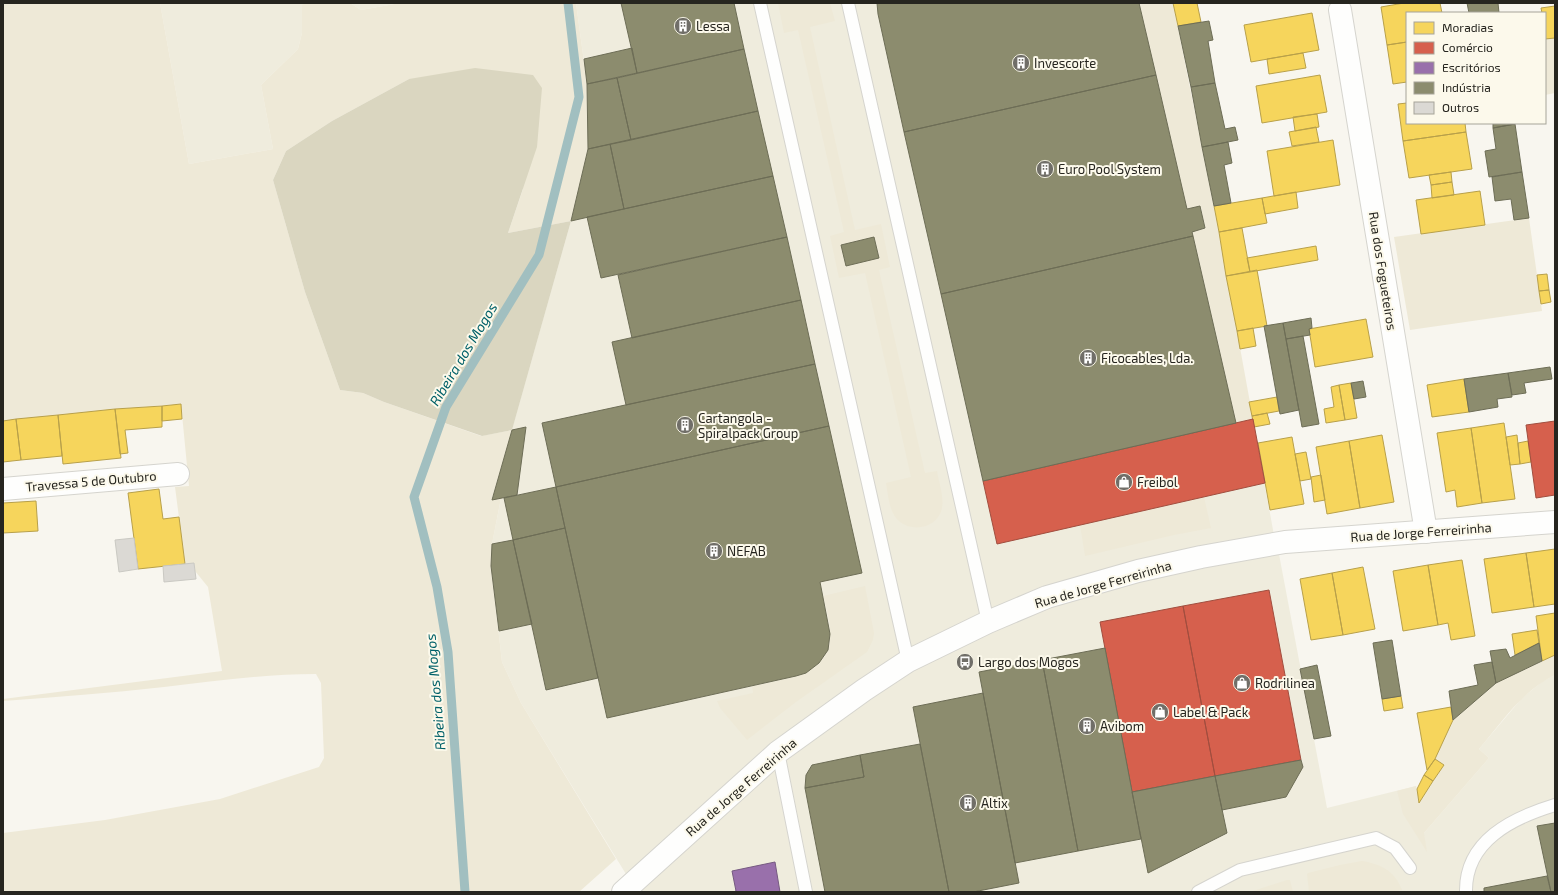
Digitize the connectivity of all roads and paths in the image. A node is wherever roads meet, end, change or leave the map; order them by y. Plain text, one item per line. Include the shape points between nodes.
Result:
1 (760, 3) edge
2 (848, 3) edge
3 (1340, 10) dead end
4 (178, 474) dead end
5 (3, 489) edge
6 (1555, 522) edge
7 (1426, 532) junction
8 (988, 622) junction
9 (908, 661) junction
10 (778, 752) junction
11 (1555, 805) edge
12 (1410, 868) dead end
13 (623, 892) edge
14 (806, 892) edge
15 (1198, 892) edge
16 (1466, 892) edge

1 - 9 lane
2 - 8 lane
3 - 7 street, Rua dos Fogueteiros
4 - 5 street, Travessa 5 de Outubro
6 - 7 street, Rua de Jorge Ferreirinha
7 - 8 street, Rua de Jorge Ferreirinha via 1285,542 1201,557 1138,571 1047,597
8 - 9 street, Rua de Jorge Ferreirinha
9 - 10 street, Rua de Jorge Ferreirinha
10 - 13 street, Rua de Jorge Ferreirinha
10 - 14 lane
11 - 16 lane via 1513,821 1488,838 1475,855 1467,872
12 - 15 lane via 1395,848 1376,838 1240,870

